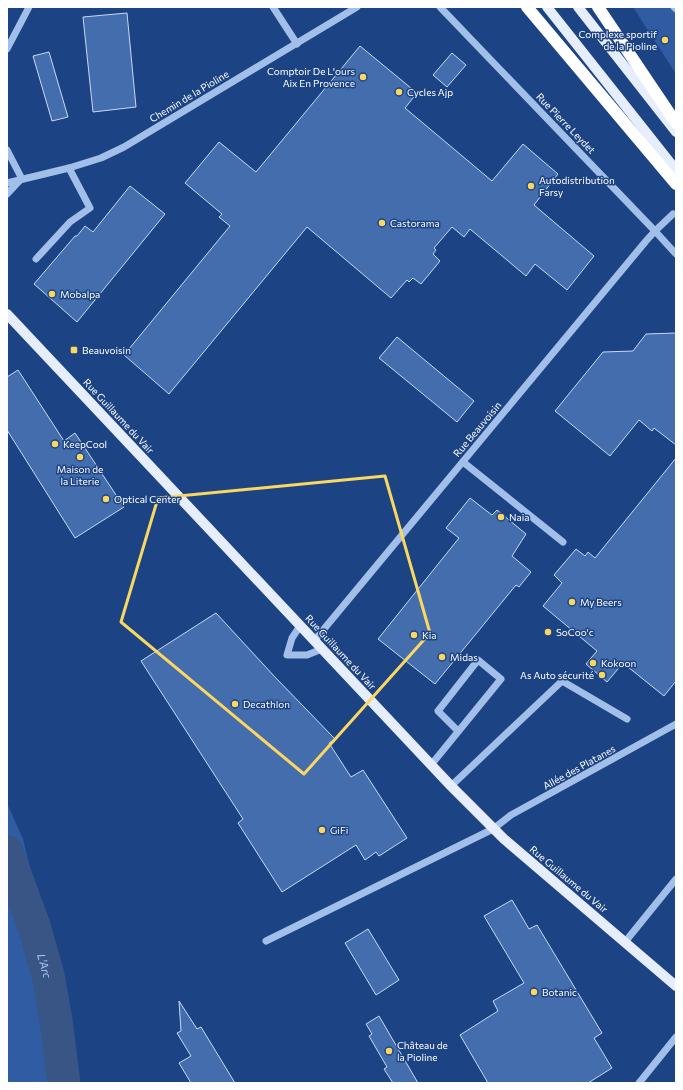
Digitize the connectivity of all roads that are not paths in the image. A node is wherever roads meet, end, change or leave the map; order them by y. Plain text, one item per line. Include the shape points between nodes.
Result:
1 (29, 7) edge
2 (273, 7) edge
3 (357, 7) edge
4 (440, 7) edge
5 (527, 7) edge
6 (547, 7) edge
7 (578, 7) edge
8 (598, 7) edge
9 (297, 44) junction
10 (7, 49) edge
11 (676, 123) edge
12 (676, 132) edge
13 (7, 150) edge
14 (69, 168) junction
15 (676, 170) edge
16 (22, 179) junction
17 (7, 183) edge
18 (676, 184) edge
19 (7, 194) edge
20 (674, 214) dead end
21 (655, 231) junction
22 (676, 254) edge
23 (36, 259) dead end
24 (7, 314) edge
25 (463, 462) junction
26 (563, 542) dead end
27 (300, 626) junction
28 (318, 645) junction
29 (626, 719) dead end
30 (676, 724) edge
31 (458, 731) junction
32 (431, 765) junction
33 (451, 786) junction
34 (493, 829) junction
35 (676, 879) edge
36 (266, 941) dead end
37 (625, 942) junction
38 (676, 986) edge
39 (676, 1037) edge
40 (640, 1083) edge

1 - 10 street
2 - 9 street
3 - 9 street, Chemin de la Pioline
4 - 21 street, Rue Pierre Leydet
5 - 18 highway
6 - 15 main road
7 - 12 main road
8 - 11 highway
9 - 14 street, Chemin de la Pioline via 124,147
13 - 16 street
14 - 16 street, Chemin de la Pioline
14 - 23 street via 90,208 70,222
16 - 17 street, Chemin de la Pioline
16 - 19 street
20 - 21 street, Rue Beauvoisin
21 - 22 street, Rue Pierre Leydet
21 - 25 street, Rue Beauvoisin
24 - 27 main road, Rue Guillaume du Vair
25 - 26 street
25 - 28 street, Rue Beauvoisin
27 - 28 main road, Rue Guillaume du Vair
27 - 28 street via 292,638 287,655 308,655
28 - 32 main road, Rue Guillaume du Vair
29 - 33 street via 562,681
30 - 34 street, Allée des Platanes via 512,815
31 - 31 street via 501,679 478,660 438,711
31 - 32 street
32 - 33 main road, Rue Guillaume du Vair
33 - 34 main road, Rue Guillaume du Vair
34 - 36 street, Allée des Platanes
34 - 37 main road, Rue Guillaume du Vair
35 - 37 street
37 - 38 main road, Rue Guillaume du Vair
39 - 40 street

